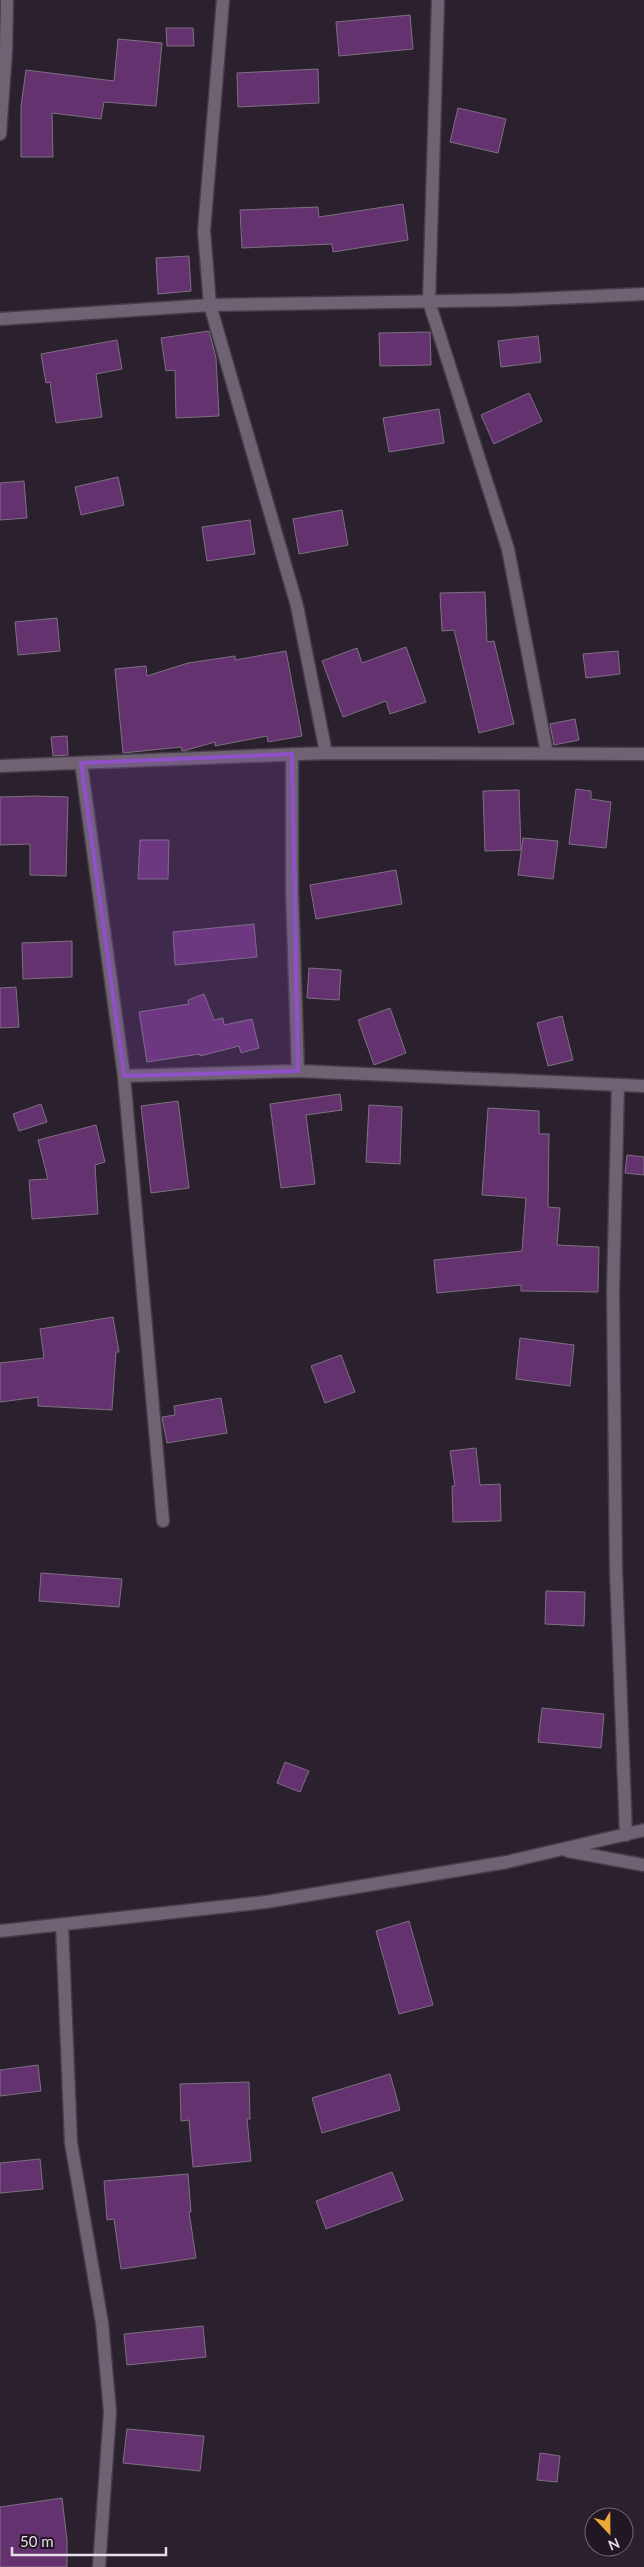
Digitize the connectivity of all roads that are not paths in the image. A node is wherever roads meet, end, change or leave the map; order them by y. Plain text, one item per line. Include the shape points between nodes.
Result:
1 (7, 0) edge
2 (223, 0) edge
3 (438, 0) edge
4 (0, 134) edge
5 (644, 294) edge
6 (429, 302) junction
7 (210, 305) junction
8 (0, 319) edge
9 (326, 753) junction
10 (547, 753) junction
11 (292, 754) junction
12 (644, 754) edge
13 (82, 763) junction
14 (0, 766) edge
15 (298, 1071) junction
16 (124, 1076) junction
17 (618, 1086) junction
18 (644, 1086) edge
19 (164, 1521) dead end
20 (644, 1830) edge
21 (626, 1834) junction
22 (560, 1850) junction
23 (644, 1864) edge
24 (62, 1924) junction
25 (0, 1930) edge
26 (99, 2567) edge

1 - 4 street
2 - 7 street via 204,231
3 - 6 street
5 - 6 street
6 - 7 street
6 - 10 street via 508,550
7 - 8 street
7 - 9 street via 297,606
9 - 10 street
9 - 11 street
10 - 12 street
11 - 13 street
11 - 15 street via 292,890
13 - 14 street
13 - 16 street
15 - 16 street
15 - 17 street
16 - 19 street
17 - 18 street
17 - 21 street via 613,1311 616,1570
20 - 21 street
21 - 22 street
22 - 23 street
22 - 24 street via 507,1862 266,1902
24 - 25 street
24 - 26 street via 71,2143 102,2322 110,2412

